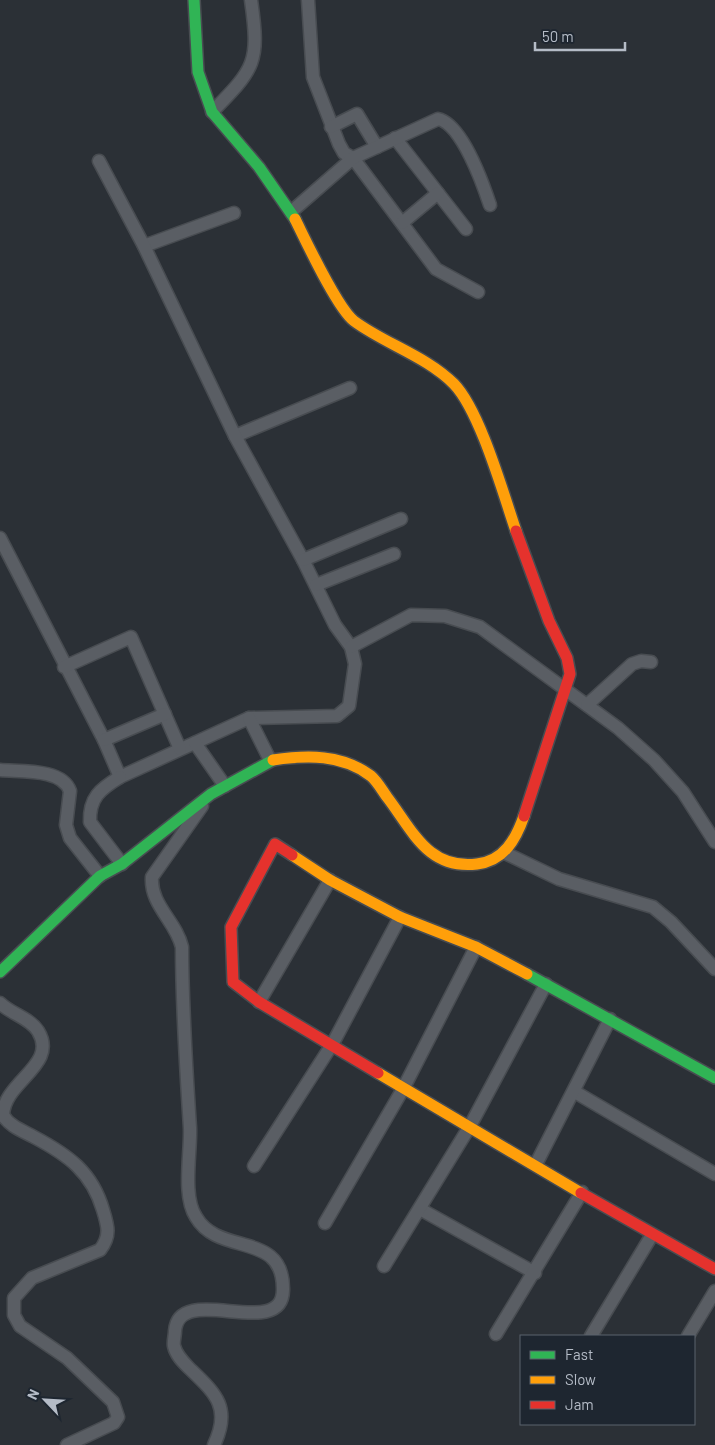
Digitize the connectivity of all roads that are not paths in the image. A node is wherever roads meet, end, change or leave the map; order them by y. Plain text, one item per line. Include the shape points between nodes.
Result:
1 (194, 0) edge
2 (251, 0) edge
3 (308, 0) edge
4 (212, 112) junction
5 (331, 128) junction
6 (395, 138) junction
7 (377, 147) junction
8 (353, 158) junction
9 (99, 161) dead end
10 (438, 193) junction
11 (490, 205) dead end
12 (291, 212) junction
13 (234, 213) dead end
14 (402, 223) junction
15 (466, 229) dead end
16 (144, 246) junction
17 (478, 292) dead end
18 (350, 388) dead end
19 (235, 436) junction
20 (401, 519) dead end
21 (0, 538) edge
22 (394, 554) dead end
23 (303, 560) junction
24 (316, 585) junction
25 (351, 647) junction
26 (651, 662) dead end
27 (64, 667) junction
28 (566, 690) junction
29 (587, 705) junction
30 (165, 714) junction
31 (249, 718) junction
32 (104, 740) junction
33 (195, 743) junction
34 (180, 749) junction
35 (270, 760) junction
36 (0, 770) edge
37 (120, 777) junction
38 (225, 786) junction
39 (211, 794) junction
40 (153, 838) junction
41 (715, 842) edge
42 (505, 853) junction
43 (167, 854) junction
44 (122, 864) junction
45 (100, 876) junction
46 (330, 880) junction
47 (400, 917) junction
48 (476, 947) junction
49 (715, 969) edge
50 (0, 972) edge
51 (546, 984) junction
52 (259, 1002) junction
53 (0, 1003) edge
54 (610, 1019) junction
55 (333, 1044) junction
56 (715, 1078) edge
57 (403, 1089) junction
58 (575, 1092) junction
59 (470, 1126) junction
60 (536, 1164) junction
61 (254, 1166) dead end
62 (715, 1174) edge
63 (582, 1192) junction
64 (420, 1209) junction
65 (325, 1223) dead end
66 (652, 1235) junction
67 (384, 1266) dead end
68 (715, 1269) edge
69 (535, 1273) junction
70 (715, 1291) edge
71 (496, 1334) dead end
72 (592, 1335) edge
73 (689, 1335) edge
74 (67, 1445) edge
75 (214, 1445) edge

1 - 4 street via 198,72
2 - 4 street via 255,27 254,59 244,80
3 - 5 street via 312,77
4 - 12 street
5 - 7 street via 357,114
5 - 8 street via 338,144
6 - 7 street
6 - 10 street
6 - 11 street via 438,119 447,123 476,164
7 - 8 street
8 - 12 street
8 - 14 street
9 - 16 street
10 - 14 street
10 - 15 street
12 - 28 street via 332,290 352,320 436,369 454,384 466,401 483,438 549,621 567,658 570,674
13 - 16 street
14 - 17 street via 436,269
16 - 19 street
18 - 19 street
19 - 23 street
20 - 23 street
21 - 27 street
22 - 24 street
23 - 24 street
24 - 25 street via 335,625
25 - 28 street via 411,615 445,616 480,627
25 - 31 street via 355,664 354,684 350,706 344,713 338,716
26 - 29 street via 632,664
27 - 30 street via 131,637
27 - 32 street
28 - 29 street
28 - 42 street via 521,825
29 - 41 street via 618,728 672,779
30 - 32 street
30 - 34 street
31 - 33 street
31 - 35 street
32 - 37 street
33 - 34 street
33 - 38 street
34 - 37 street
35 - 38 street
35 - 42 street via 298,756 333,758 353,765 372,777 428,852 442,861 462,866 487,863
36 - 45 street via 55,776 68,787 66,825 70,838
37 - 44 street via 94,796 90,822
38 - 39 street
39 - 40 street
39 - 43 street
40 - 43 street
40 - 44 street
42 - 49 street via 560,879 653,908 671,922
43 - 75 street via 152,877 151,888 178,934 182,947 190,1200 195,1217 211,1234 262,1249 274,1258 283,1288 282,1298 267,1312 204,1310 187,1314 176,1327 174,1346 181,1360 214,1390 218,1400 221,1417
44 - 45 street
45 - 50 street
46 - 47 street
46 - 52 street
46 - 52 street via 275,844 231,927 233,982
47 - 48 street
47 - 55 street
48 - 51 street
48 - 57 street
51 - 54 street
51 - 59 street
52 - 55 street
53 - 74 street via 33,1025 42,1045 40,1061 8,1095 3,1115 16,1127 77,1164 97,1195 108,1225 106,1242 100,1250 32,1278 14,1298 14,1316 20,1326 67,1358 118,1410 114,1423
54 - 56 street
54 - 58 street
55 - 57 street
55 - 61 street
57 - 59 street
57 - 65 street
58 - 60 street
58 - 62 street
59 - 60 street
59 - 64 street
60 - 63 street
63 - 66 street
63 - 69 street
64 - 67 street
64 - 69 street
66 - 68 street
66 - 72 street
69 - 71 street
70 - 73 street

